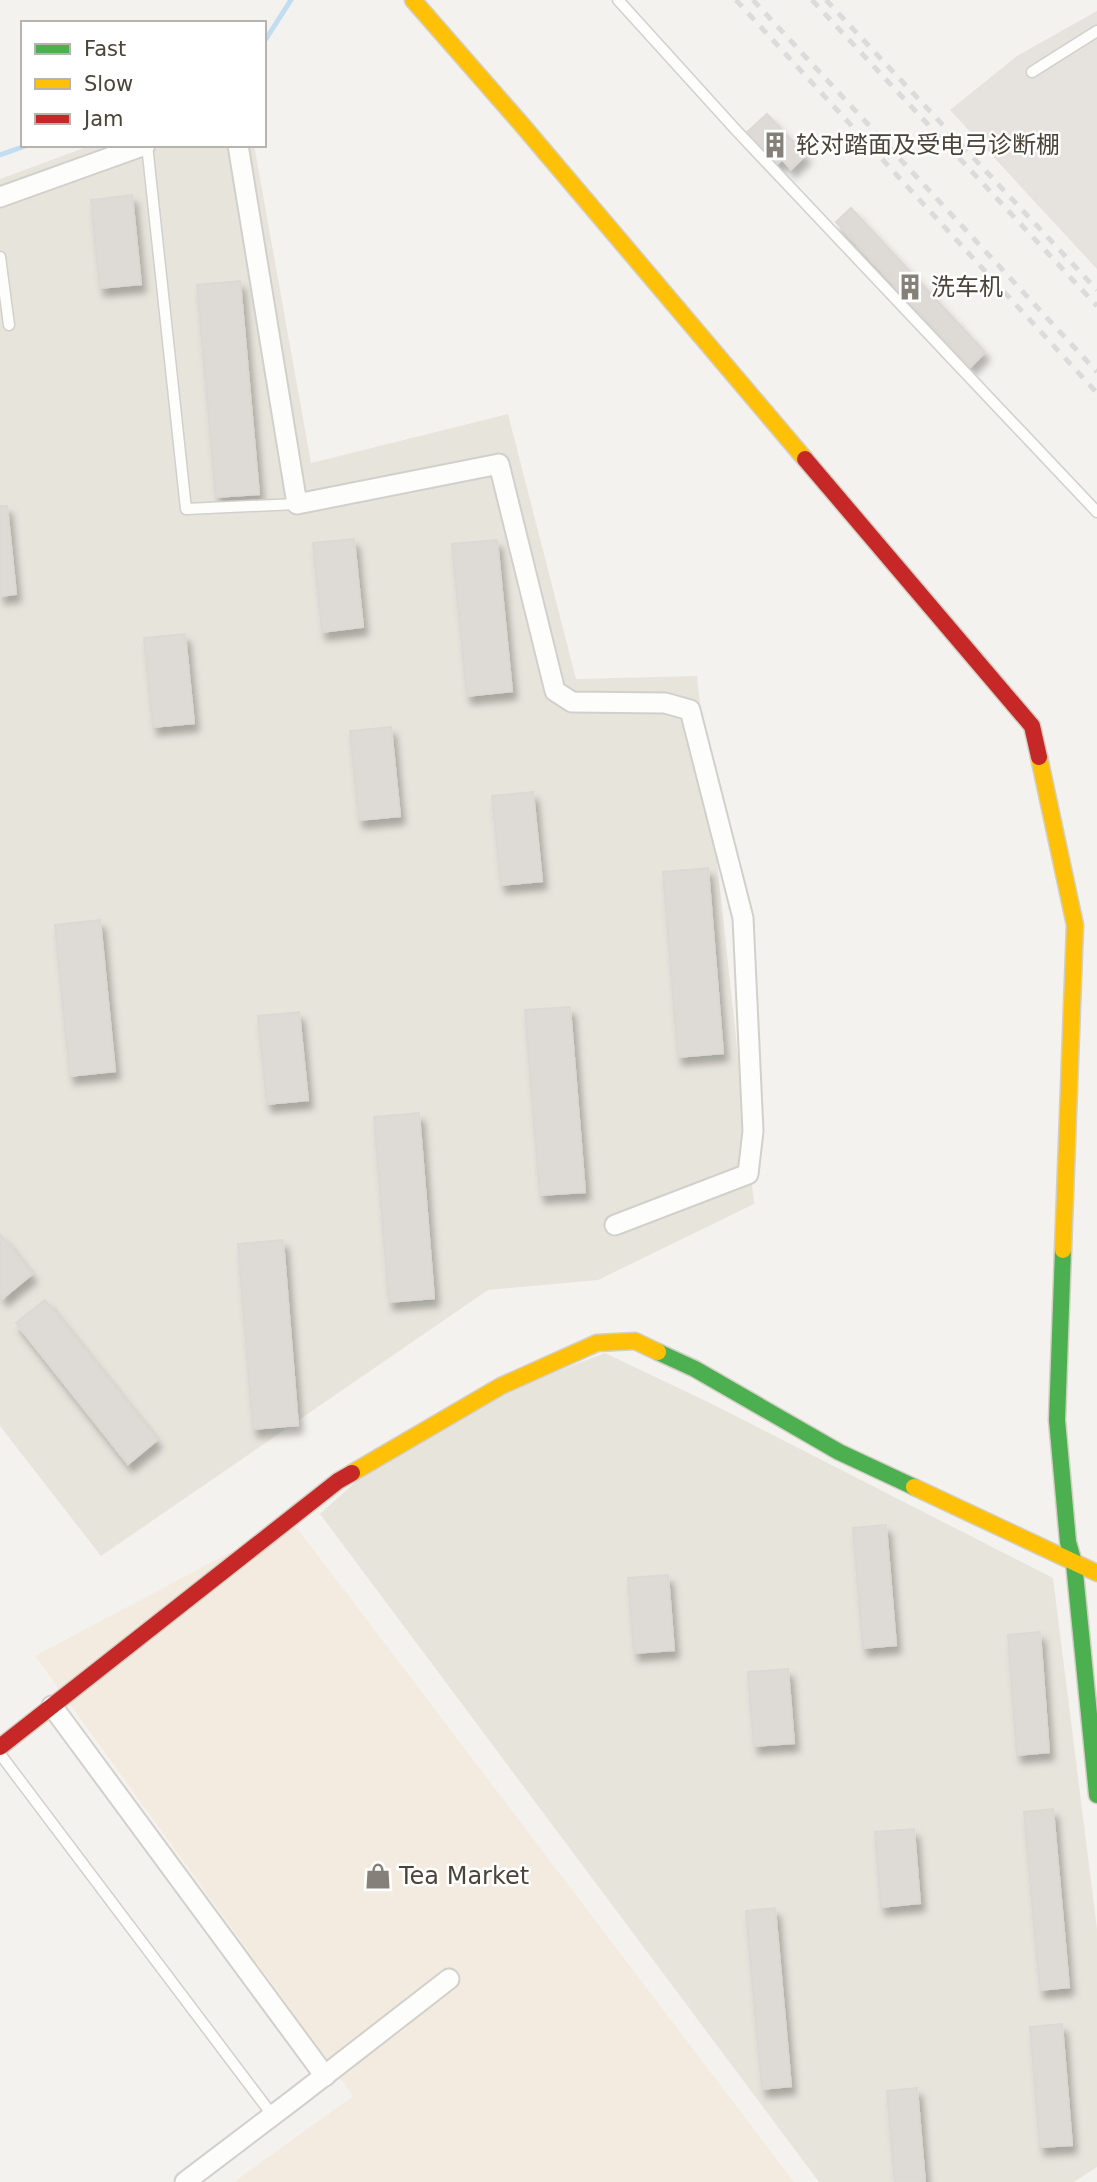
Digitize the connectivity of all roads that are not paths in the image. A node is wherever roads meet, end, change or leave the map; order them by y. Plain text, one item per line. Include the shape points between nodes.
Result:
1 (413, 0) edge
2 (618, 0) edge
3 (1097, 31) edge
4 (1032, 72) dead end
5 (140, 147) edge
6 (146, 147) edge
7 (238, 147) edge
8 (0, 197) edge
9 (0, 257) edge
10 (9, 325) dead end
11 (296, 503) junction
12 (1097, 512) edge
13 (615, 1224) dead end
14 (1074, 1563) junction
15 (1097, 1573) edge
16 (52, 1706) junction
17 (0, 1747) edge
18 (0, 1754) edge
19 (1097, 1795) edge
20 (449, 1979) dead end
21 (325, 2076) junction
22 (273, 2116) junction
23 (185, 2182) edge

1 - 14 street via 1032,726 1075,925 1057,1420
2 - 12 lane
3 - 4 lane
5 - 8 street
6 - 11 lane via 186,509
7 - 11 street
9 - 10 lane
11 - 13 street via 499,464 555,691 572,702 665,703 690,710 743,918 752,1131 748,1174
14 - 15 street
14 - 16 street via 839,1452 695,1369 635,1341 597,1343 501,1386 338,1481
14 - 19 street
16 - 17 street
16 - 21 street
18 - 22 lane
20 - 21 street
21 - 22 street
22 - 23 street

